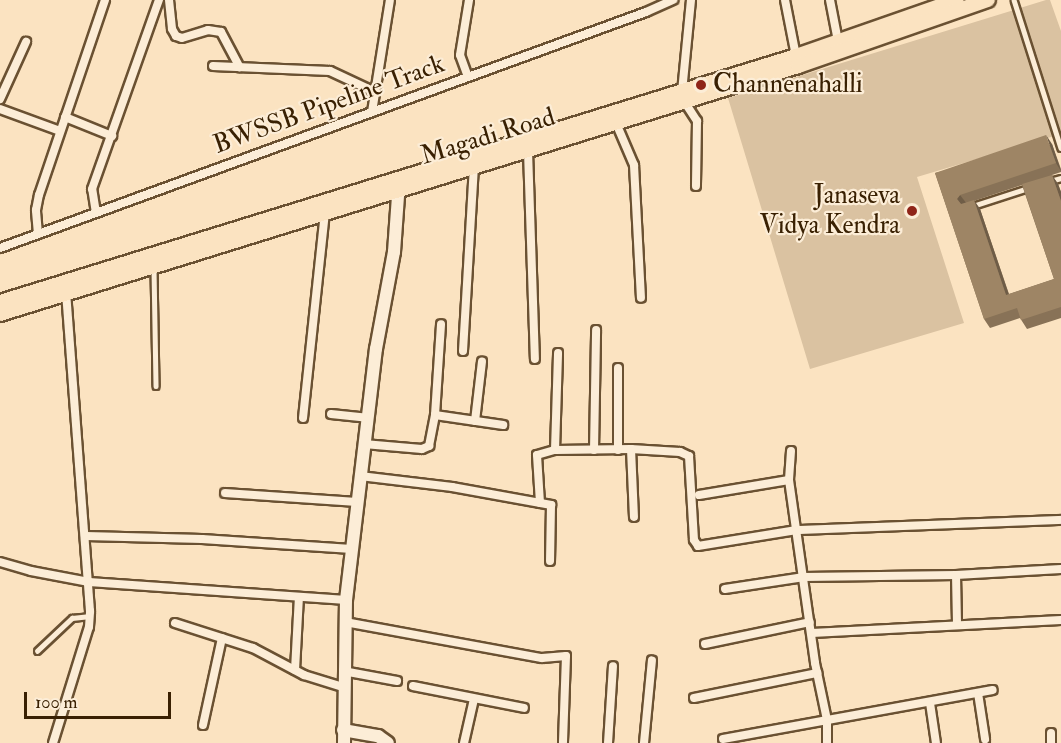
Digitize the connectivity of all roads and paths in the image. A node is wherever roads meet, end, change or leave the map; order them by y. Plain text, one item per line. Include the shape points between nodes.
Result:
1 (105, 0) edge
2 (159, 0) edge
3 (169, 0) edge
4 (390, 0) edge
5 (469, 0) edge
6 (672, 0) edge
7 (691, 0) edge
8 (785, 0) edge
9 (830, 0) edge
10 (957, 0) edge
11 (988, 0) edge
12 (1014, 0) edge
13 (838, 41) junction
14 (26, 42) dead end
15 (796, 56) junction
16 (213, 66) dead end
17 (240, 67) junction
18 (468, 77) junction
19 (375, 92) junction
20 (683, 96) junction
21 (0, 99) edge
22 (0, 109) edge
23 (372, 111) junction
24 (65, 117) junction
25 (616, 123) junction
26 (60, 131) junction
27 (112, 136) junction
28 (1061, 148) edge
29 (528, 151) junction
30 (474, 167) junction
31 (1061, 178) edge
32 (399, 184) junction
33 (696, 186) dead end
34 (968, 208) edge
35 (96, 213) junction
36 (325, 213) junction
37 (38, 234) junction
38 (0, 248) edge
39 (154, 267) junction
40 (66, 294) junction
41 (641, 298) dead end
42 (0, 303) edge
43 (0, 314) edge
44 (441, 324) dead end
45 (596, 330) dead end
46 (463, 351) dead end
47 (558, 353) dead end
48 (535, 359) dead end
49 (482, 361) dead end
50 (618, 368) dead end
51 (156, 386) dead end
52 (331, 414) dead end
53 (435, 415) junction
54 (303, 418) dead end
55 (367, 418) junction
56 (475, 421) junction
57 (503, 425) dead end
58 (364, 444) junction
59 (631, 449) junction
60 (555, 450) junction
61 (594, 450) junction
62 (618, 450) junction
63 (791, 451) dead end
64 (360, 476) junction
65 (789, 480) junction
66 (225, 493) dead end
67 (699, 495) dead end
68 (357, 502) junction
69 (540, 503) junction
70 (634, 517) dead end
71 (1061, 520) edge
72 (797, 530) junction
73 (86, 537) junction
74 (352, 549) junction
75 (550, 561) dead end
76 (0, 562) edge
77 (1061, 569) edge
78 (956, 575) junction
79 (804, 577) junction
80 (89, 582) junction
81 (725, 589) dead end
82 (298, 597) junction
83 (346, 600) junction
84 (90, 616) junction
85 (1061, 620) edge
86 (175, 622) dead end
87 (345, 622) junction
88 (810, 622) junction
89 (957, 624) junction
90 (812, 633) junction
91 (222, 638) junction
92 (705, 644) dead end
93 (37, 651) dead end
94 (652, 660) dead end
95 (613, 666) dead end
96 (295, 670) junction
97 (343, 671) junction
98 (817, 673) junction
99 (398, 681) dead end
100 (343, 687) junction
101 (413, 687) dead end
102 (993, 690) dead end
103 (978, 693) junction
104 (694, 698) dead end
105 (474, 699) junction
106 (930, 703) junction
107 (524, 708) dead end
108 (827, 720) junction
109 (203, 725) dead end
110 (343, 730) junction
111 (1051, 733) dead end
112 (723, 739) dead end
113 (985, 739) dead end
114 (53, 743) edge
115 (344, 743) edge
116 (388, 743) edge
117 (465, 743) edge
118 (563, 743) edge
119 (608, 743) edge
120 (644, 743) edge
121 (827, 743) edge
122 (936, 743) edge
123 (1051, 743) edge

1 - 24 street
2 - 27 street
3 - 17 street via 176,36 182,38 208,30 221,32
4 - 19 street
5 - 18 street via 460,55
6 - 18 street, BWSSB Pipeline Track
7 - 20 street
8 - 15 street
9 - 13 street
10 - 13 main road, Magadi Road
11 - 20 main road, Magadi Road via 798,66
12 - 28 lane
13 - 15 main road, Magadi Road
14 - 21 street
15 - 20 main road, Magadi Road
16 - 17 street
17 - 19 street via 330,71
18 - 23 street, BWSSB Pipeline Track
19 - 23 street
20 - 25 main road, Magadi Road
20 - 32 main road, Magadi Road
20 - 33 street via 697,121
22 - 26 street
23 - 35 street, BWSSB Pipeline Track
24 - 26 street
24 - 27 street
25 - 29 main road, Magadi Road
25 - 41 street via 634,165
26 - 37 street via 37,202
27 - 35 street via 92,189
29 - 30 main road, Magadi Road
29 - 48 street
30 - 32 main road, Magadi Road
30 - 46 street
31 - 34 lane
32 - 36 main road, Magadi Road
32 - 42 main road, Magadi Road
32 - 55 street via 394,252
35 - 37 street, BWSSB Pipeline Track
36 - 39 main road, Magadi Road
36 - 54 street
37 - 38 street, BWSSB Pipeline Track
39 - 40 main road, Magadi Road
39 - 51 lane
40 - 43 main road, Magadi Road
40 - 73 street
44 - 53 street
45 - 61 street
47 - 60 street
49 - 56 street
50 - 62 street
52 - 55 street
53 - 56 street
53 - 58 street via 429,446 422,449
55 - 58 street
56 - 57 street
58 - 64 street
59 - 62 street
59 - 70 street
59 - 72 street via 689,456 694,540 698,546
60 - 61 street
60 - 69 street via 537,454
61 - 62 street
63 - 65 street
64 - 68 street
64 - 69 street
65 - 67 street
65 - 72 street
66 - 68 street
68 - 74 street
69 - 75 street via 551,505
71 - 72 street
72 - 79 street
73 - 74 street via 202,539
73 - 80 street
74 - 83 street
76 - 80 street
77 - 78 street
78 - 79 street
78 - 89 street
79 - 81 street
79 - 88 street
80 - 82 street
80 - 84 street
82 - 83 street
82 - 96 street
83 - 87 street
84 - 93 lane via 72,618
84 - 114 street
85 - 89 street
86 - 91 street
87 - 97 street
87 - 118 street via 542,658 566,656
88 - 90 street
88 - 92 street
89 - 90 street
90 - 98 street
91 - 96 street via 254,648
91 - 109 street
94 - 120 street
95 - 119 street
96 - 100 street
97 - 99 street
97 - 100 street
98 - 104 street
98 - 108 street
100 - 110 street
101 - 105 street
102 - 103 street
103 - 106 street
103 - 113 street
105 - 107 street
105 - 117 street
106 - 108 street
106 - 122 street
108 - 112 street
108 - 121 street
110 - 115 street
110 - 116 street via 378,736
111 - 123 street

